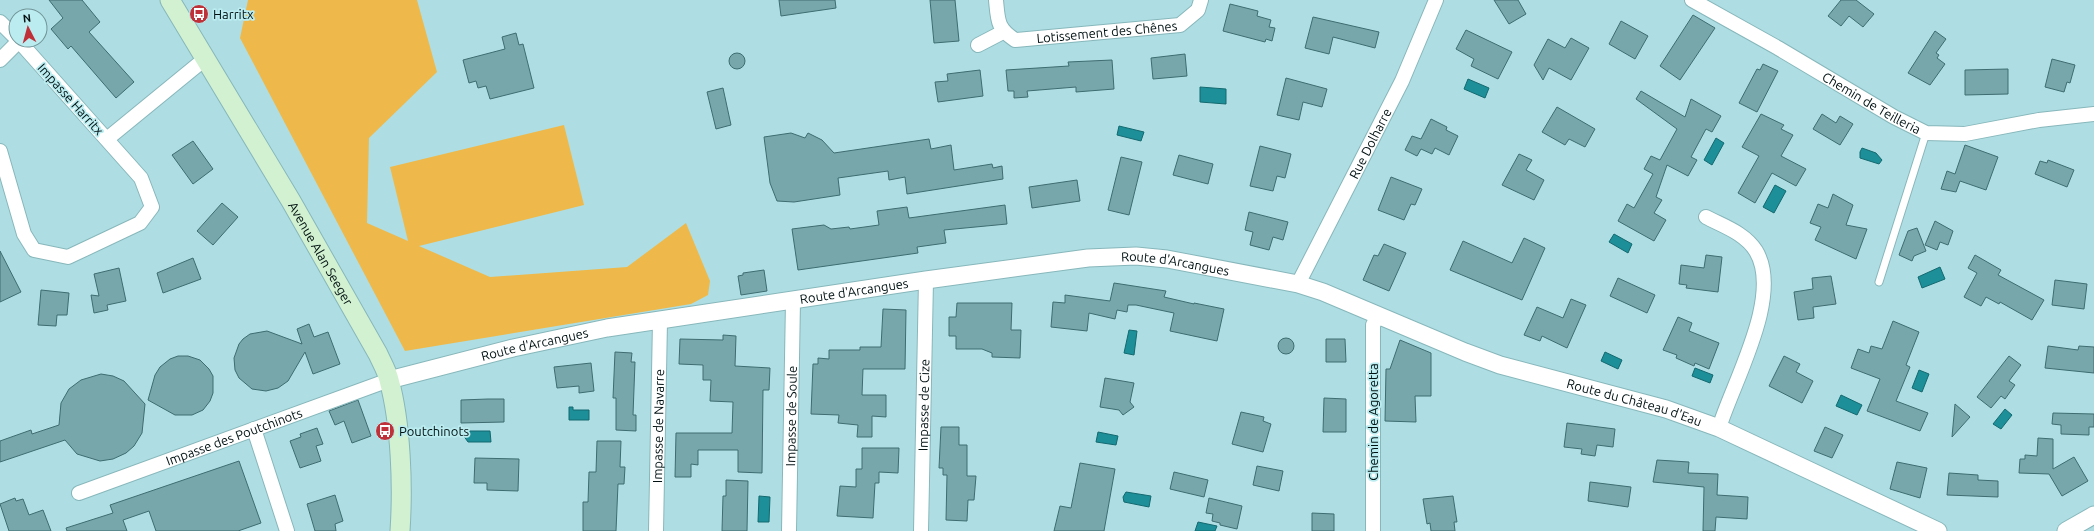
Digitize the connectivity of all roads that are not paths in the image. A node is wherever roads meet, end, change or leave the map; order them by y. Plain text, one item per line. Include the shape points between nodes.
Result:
1 (170, 0) edge
2 (996, 0) edge
3 (1201, 0) edge
4 (1436, 0) edge
5 (1692, 0) edge
6 (0, 22) edge
7 (8, 30) edge
8 (1003, 32) junction
9 (978, 45) dead end
10 (11, 48) edge
11 (25, 48) edge
12 (206, 58) junction
13 (0, 60) edge
14 (2094, 114) edge
15 (1926, 133) junction
16 (107, 139) junction
17 (0, 151) edge
18 (1706, 217) dead end
19 (926, 280) junction
20 (1879, 282) dead end
21 (1298, 284) junction
22 (1323, 292) joint
23 (793, 301) junction
24 (1378, 315) junction
25 (660, 321) junction
26 (389, 380) junction
27 (1719, 428) junction
28 (254, 429) junction
29 (79, 493) dead end
30 (2094, 515) edge
31 (287, 531) edge
32 (400, 531) edge
33 (656, 531) edge
34 (789, 531) edge
35 (921, 531) edge
36 (1373, 531) edge
37 (1938, 531) edge
38 (2066, 531) edge

1 - 12 main road, Avenue Alan Seeger
2 - 8 street via 998,21
3 - 8 street, Lotissement des Chênes via 1198,10 1180,25 1015,40
4 - 21 street, Rue Dolharre via 1402,80
5 - 15 street, Chemin de Teilleria
6 - 7 street, Impasse Harritx
8 - 9 street
10 - 13 street
11 - 16 street, Impasse Harritx
12 - 16 street, Impasse Harritx
12 - 26 main road, Avenue Alan Seeger via 299,214 378,354
14 - 15 street, Chemin de Teilleria via 2039,120 1965,134
15 - 20 lane
16 - 17 street, Impasse Harritx via 141,178 152,207 140,223 68,257 34,250 24,234
18 - 27 street via 1742,235 1756,251 1763,273 1764,296 1758,325
19 - 21 street, Route d'Arcangues via 1088,258 1136,256 1167,259
19 - 23 street, Route d'Arcangues
19 - 35 street, Impasse de Cize
21 - 22 street, Route d'Arcangues
22 - 24 street, Route du Château d'Eau
23 - 25 street, Route d'Arcangues
23 - 34 street, Impasse de Soule
24 - 27 street, Route du Château d'Eau via 1500,365 1666,409
24 - 36 street, Chemin de Agoretta via 1373,325
25 - 26 street, Route d'Arcangues via 607,328 513,348
25 - 33 street, Impasse de Navarre
26 - 28 street, Impasse des Poutchinots
26 - 32 main road, Avenue Alan Seeger via 398,433 402,501
27 - 37 street, Route du Château d'Eau
28 - 29 street, Impasse des Poutchinots
28 - 31 street
30 - 38 street

